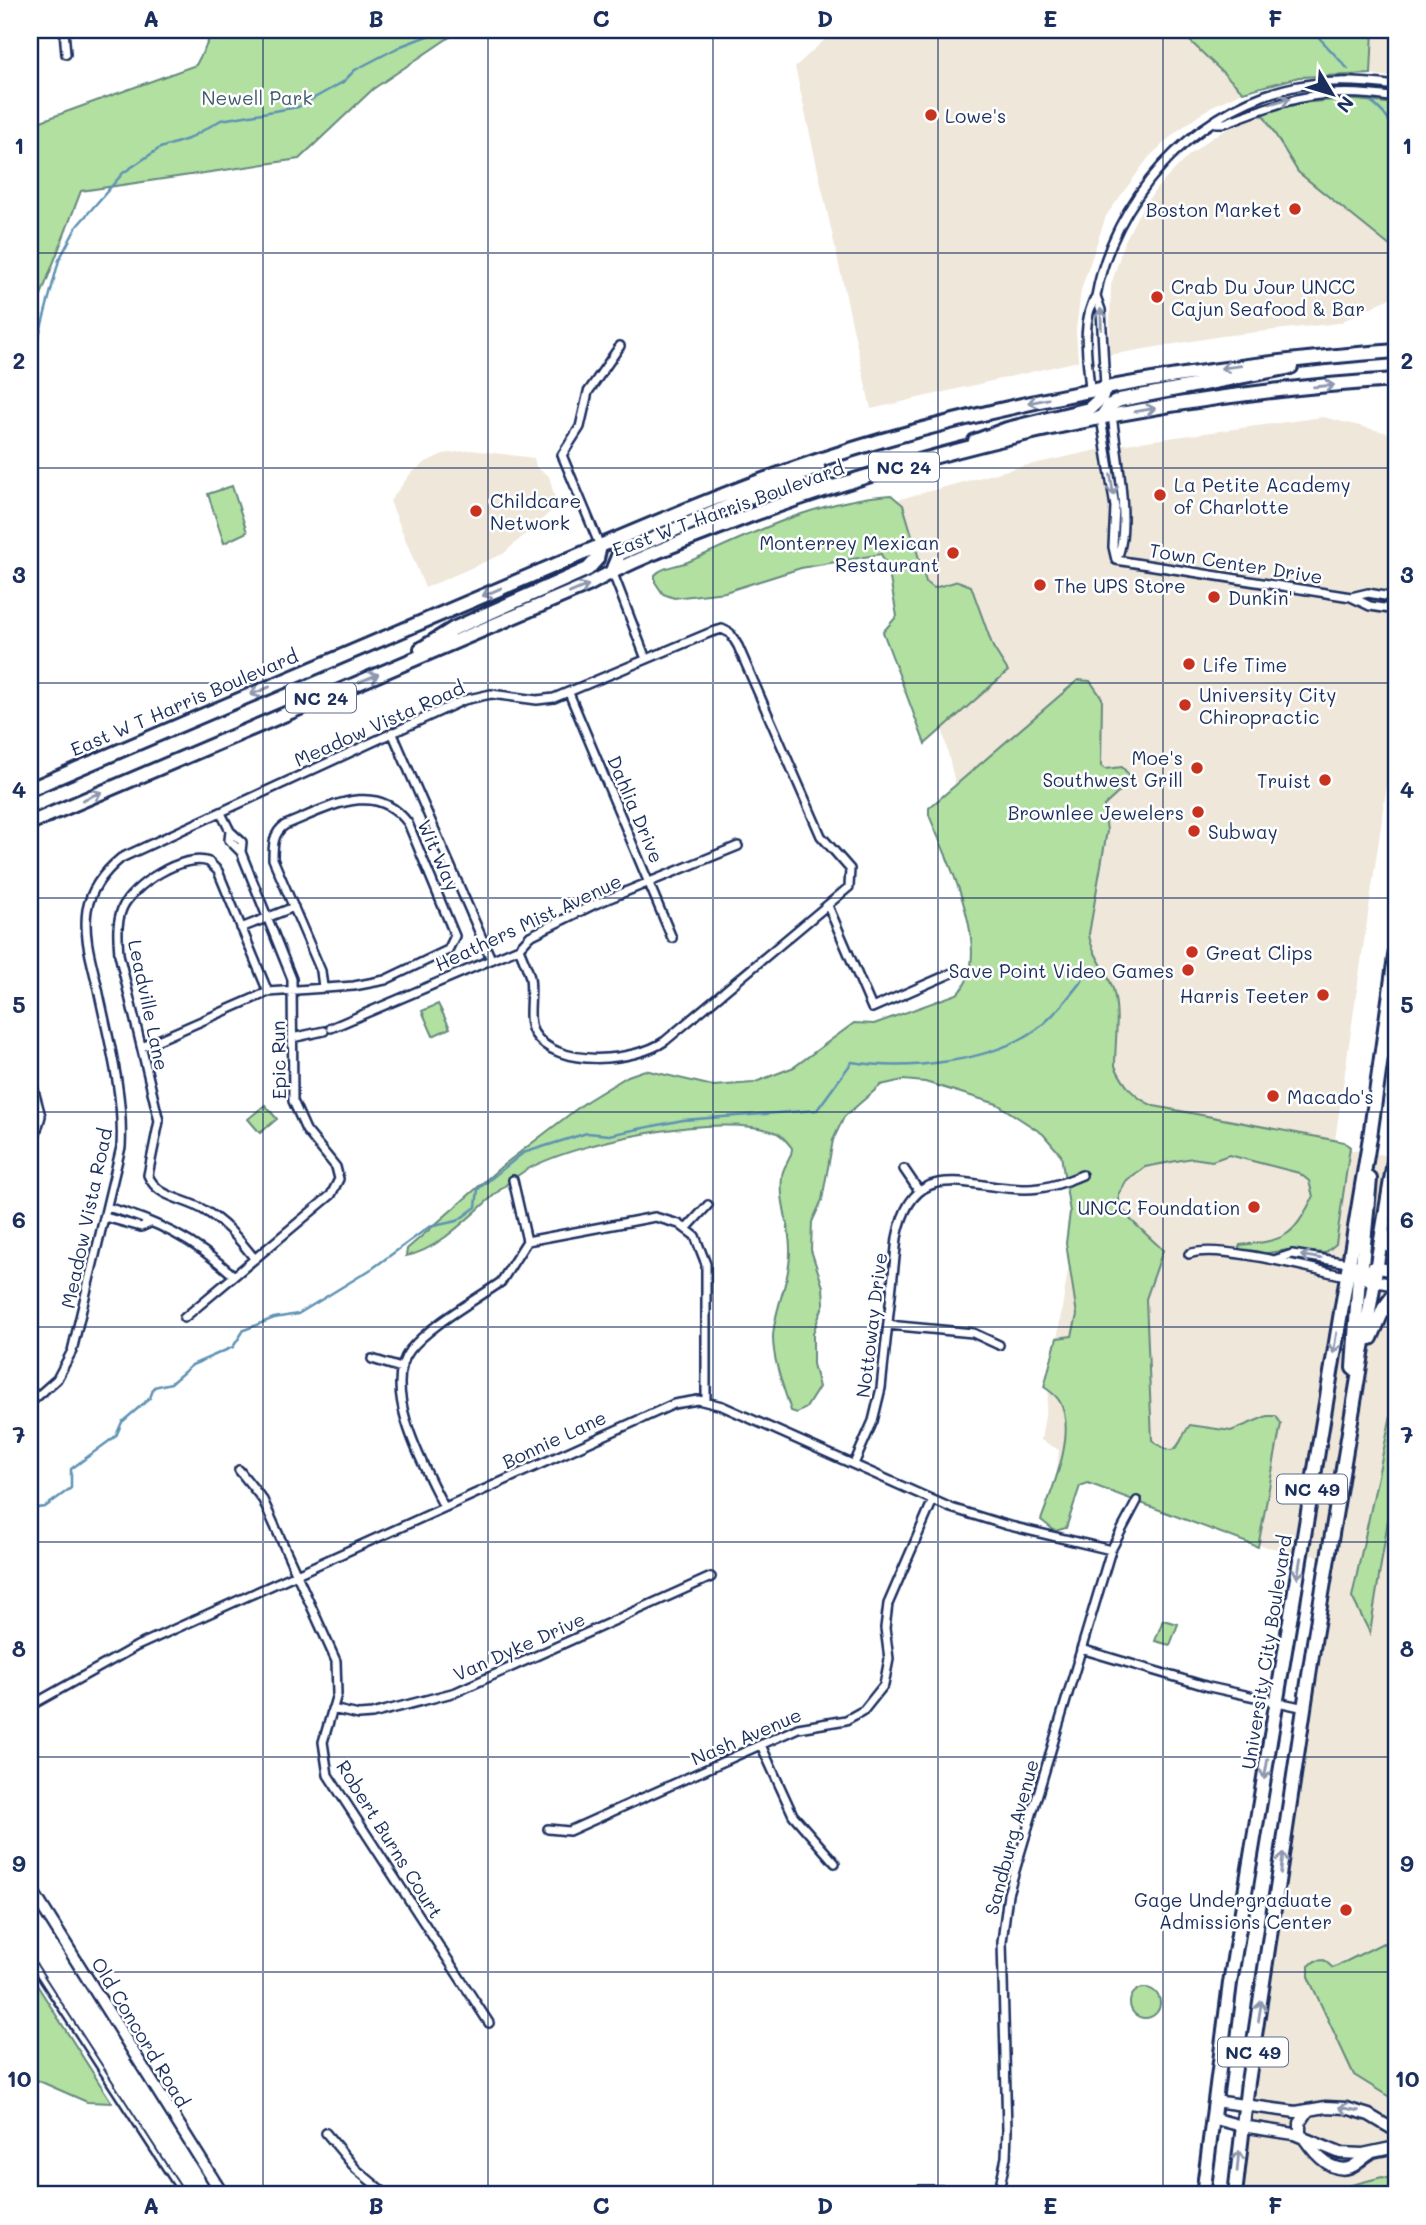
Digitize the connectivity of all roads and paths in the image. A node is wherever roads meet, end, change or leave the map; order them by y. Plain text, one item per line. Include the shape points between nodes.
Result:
1 (64, 30) edge
2 (66, 54) dead end
3 (1396, 86) edge
4 (1396, 98) edge
5 (1216, 123) junction
6 (1096, 296) junction
7 (620, 345) dead end
8 (1396, 351) edge
9 (1321, 358) junction
10 (1396, 380) edge
11 (1105, 387) junction
12 (1090, 390) junction
13 (1107, 416) junction
14 (844, 452) junction
15 (953, 453) junction
16 (600, 546) junction
17 (1116, 560) junction
18 (612, 572) junction
19 (1351, 597) junction
20 (1396, 598) edge
21 (1396, 610) edge
22 (646, 660) junction
23 (393, 667) junction
24 (569, 693) junction
25 (393, 732) junction
26 (31, 788) edge
27 (221, 813) junction
28 (30, 823) edge
29 (738, 846) dead end
30 (650, 884) junction
31 (828, 906) junction
32 (294, 907) junction
33 (267, 918) junction
34 (241, 928) junction
35 (672, 938) dead end
36 (519, 948) junction
37 (1396, 949) edge
38 (491, 959) junction
39 (952, 973) dead end
40 (323, 987) junction
41 (293, 989) junction
42 (268, 992) junction
43 (292, 1038) junction
44 (142, 1047) junction
45 (30, 1076) edge
46 (1370, 1137) junction
47 (1396, 1150) edge
48 (30, 1154) edge
49 (904, 1169) dead end
50 (1082, 1175) dead end
51 (513, 1180) dead end
52 (919, 1191) junction
53 (708, 1205) dead end
54 (107, 1207) junction
55 (136, 1215) junction
56 (105, 1217) junction
57 (150, 1223) junction
58 (133, 1224) junction
59 (1383, 1228) junction
60 (687, 1229) junction
61 (527, 1241) junction
62 (1396, 1251) edge
63 (1189, 1254) dead end
64 (254, 1258) junction
65 (1274, 1260) junction
66 (1362, 1265) junction
67 (1377, 1267) junction
68 (1396, 1270) edge
69 (1351, 1272) junction
70 (233, 1275) junction
71 (1374, 1281) junction
72 (1396, 1285) edge
73 (1396, 1292) edge
74 (184, 1318) dead end
75 (888, 1325) junction
76 (999, 1345) dead end
77 (372, 1359) dead end
78 (401, 1368) junction
79 (1359, 1375) junction
80 (706, 1401) junction
81 (30, 1403) edge
82 (1349, 1431) junction
83 (854, 1464) junction
84 (239, 1470) dead end
85 (933, 1500) junction
86 (1137, 1501) dead end
87 (444, 1507) junction
88 (1111, 1550) junction
89 (297, 1574) junction
90 (711, 1577) dead end
91 (1081, 1650) junction
92 (1278, 1702) junction
93 (30, 1706) edge
94 (1305, 1708) junction
95 (332, 1709) junction
96 (761, 1745) junction
97 (548, 1829) dead end
98 (835, 1863) dead end
99 (30, 1887) edge
100 (489, 2023) dead end
101 (1214, 2101) junction
102 (1245, 2105) junction
103 (1309, 2110) junction
104 (1212, 2118) junction
105 (1242, 2126) junction
106 (1396, 2131) edge
107 (326, 2133) dead end
108 (1306, 2140) junction
109 (1396, 2147) edge
110 (1375, 2151) junction
111 (918, 2190) dead end
112 (998, 2193) edge
113 (223, 2195) edge
114 (387, 2195) edge
115 (1203, 2195) edge
116 (1235, 2195) edge

1 - 2 street
3 - 5 street via 1349,81 1298,86 1232,109
5 -> 4 street via 1310,94 1349,92
5 - 6 street via 1175,152 1138,194 1111,246
11 -> 6 street via 1101,310
6 - 12 street via 1087,326
7 - 16 street via 588,392 580,427 562,455
8 - 9 main road, East W T Harris Boulevard / NC 24
9 -> 11 main road, East W T Harris Boulevard / NC 24
9 - 13 main road via 1120,400 1111,405
13 -> 10 main road, East W T Harris Boulevard / NC 24 via 1296,388
11 - 12 main road, East W T Harris Boulevard / NC 24
11 - 15 main road via 1089,409 1007,429
12 -> 14 main road, East W T Harris Boulevard / NC 24 via 983,413
13 - 15 main road, East W T Harris Boulevard / NC 24
13 -> 17 street
13 - 17 street, Town Center Drive via 1122,494 1121,549
14 - 16 main road, East W T Harris Boulevard / NC 24 via 700,503
14 - 18 main road via 796,479 619,554
15 - 18 main road, East W T Harris Boulevard / NC 24 via 777,506
16 - 23 main road via 588,569 453,629
16 -> 26 main road, East W T Harris Boulevard / NC 24
17 - 19 street, Town Center Drive
18 - 22 street
23 -> 18 main road, East W T Harris Boulevard / NC 24
19 - 20 street, Town Center Drive via 1368,593
19 - 21 street, Town Center Drive
22 - 24 street, Meadow Vista Road
22 - 31 street, Meadow Vista Road via 722,629 737,643 821,835 850,869 849,887
28 -> 23 main road, East W T Harris Boulevard / NC 24
24 - 25 street, Meadow Vista Road via 545,701 513,695 478,696
24 - 30 street, Dahlia Drive
25 - 27 street, Meadow Vista Road
25 - 38 street
27 - 33 street, Epic Run via 242,842 241,852
27 - 54 street, Meadow Vista Road via 121,858 104,872 88,909 86,936 123,1113 121,1147
29 - 30 street, Heathers Mist Avenue
30 - 35 street, Dahlia Drive
30 - 36 street, Heathers Mist Avenue via 593,905 530,936
31 - 36 street, Meadow Vista Road via 661,1044 623,1055 572,1058 543,1043 533,1031 530,977
31 - 39 street via 872,1008
32 - 33 street
32 - 40 street, Wit Way via 321,971
32 - 40 street, Wit Way via 273,859 272,844 280,829 354,798 385,803 401,813 451,924 453,945 431,960 385,979
33 - 34 street
33 - 41 street, Epic Run
34 - 42 street, Leadville Lane
34 - 44 street, Leadville Lane via 218,871 204,860 187,860 130,895 117,927 119,954
36 - 38 street, Heathers Mist Avenue
37 - 46 main road, University City Boulevard / NC 49
38 - 43 street, Heathers Mist Avenue via 328,1029
40 - 41 street, Wit Way
41 - 42 street, Wit Way
41 - 43 street, Epic Run
42 - 44 street, Wit Way
43 - 64 street, Epic Run via 297,1115 336,1167 339,1180 331,1195
44 - 64 street, Leadville Lane via 159,1121 149,1179 159,1190 202,1208
45 - 48 street via 41,1116
46 - 66 main road via 1372,1164
46 - 69 main road, University City Boulevard / NC 49
47 - 59 main road, NC 49
49 - 52 street
50 - 52 street via 1042,1188 953,1180
51 - 61 street
52 - 75 street, Nottoway Drive via 900,1220
53 - 60 street
54 - 55 street
54 - 56 street, Meadow Vista Road
55 - 57 street
55 - 58 street
56 - 58 street
56 - 81 street, Meadow Vista Road via 72,1351 57,1379
57 - 58 street
57 - 70 street via 202,1247
59 - 62 main road via 1387,1244
59 - 67 main road, NC 49
60 - 61 street via 667,1219 649,1217
60 - 80 street via 701,1246 706,1264
61 - 78 street via 501,1282 421,1339
63 - 65 street via 1203,1251
64 - 70 street, Epic Run
65 - 69 street
69 -> 65 street via 1292,1254
66 - 67 street
66 - 69 street
66 - 71 main road
67 - 68 street
67 - 71 main road, NC 49
69 - 71 street
69 - 82 main road
69 -> 92 main road, University City Boulevard / NC 49
70 - 74 street, Epic Run
71 - 72 street
71 - 79 main road, NC 49
73 - 79 main road via 1378,1321
75 - 76 street via 973,1333
75 - 83 street, Nottoway Drive via 877,1410
77 - 78 street
78 - 87 street via 400,1398
79 - 82 main road, NC 49
80 - 83 street, Bonnie Lane
80 - 87 street, Bonnie Lane via 667,1405
82 - 94 main road, NC 49
83 - 85 street, Bonnie Lane
84 - 89 street, Robert Burns Court via 263,1500
85 - 88 street, Bonnie Lane via 987,1520
85 - 96 street, Nash Avenue via 888,1604 888,1672 877,1696 846,1720 798,1728
86 - 88 street, Sandburg Avenue
87 - 89 street, Bonnie Lane
88 - 91 street, Sandburg Avenue
89 - 93 street, Bonnie Lane via 114,1657
89 - 95 street, Robert Burns Court via 336,1661 338,1681
90 - 95 street, Van Dyke Drive via 456,1692 372,1714
91 - 92 street
91 - 112 street, Sandburg Avenue via 1005,1906 1007,2130
92 - 94 street
92 -> 101 main road, University City Boulevard / NC 49
102 -> 94 main road, NC 49
95 - 100 street, Robert Burns Court via 323,1749 328,1775
96 - 97 street, Nash Avenue via 569,1831
96 - 98 street via 793,1815
99 - 113 street, Old Concord Road
101 - 102 street
101 - 104 main road, University City Boulevard / NC 49
102 - 103 street
102 - 105 main road, NC 49
106 -> 103 street via 1351,2109
103 - 108 street via 1299,2126
104 - 105 street
104 - 115 main road, University City Boulevard / NC 49
105 - 108 street
116 -> 105 main road, NC 49
107 - 114 street via 356,2169
108 - 110 street via 1340,2153
108 - 110 street via 1325,2162 1339,2169 1350,2168
109 - 110 street
111 - 112 street

